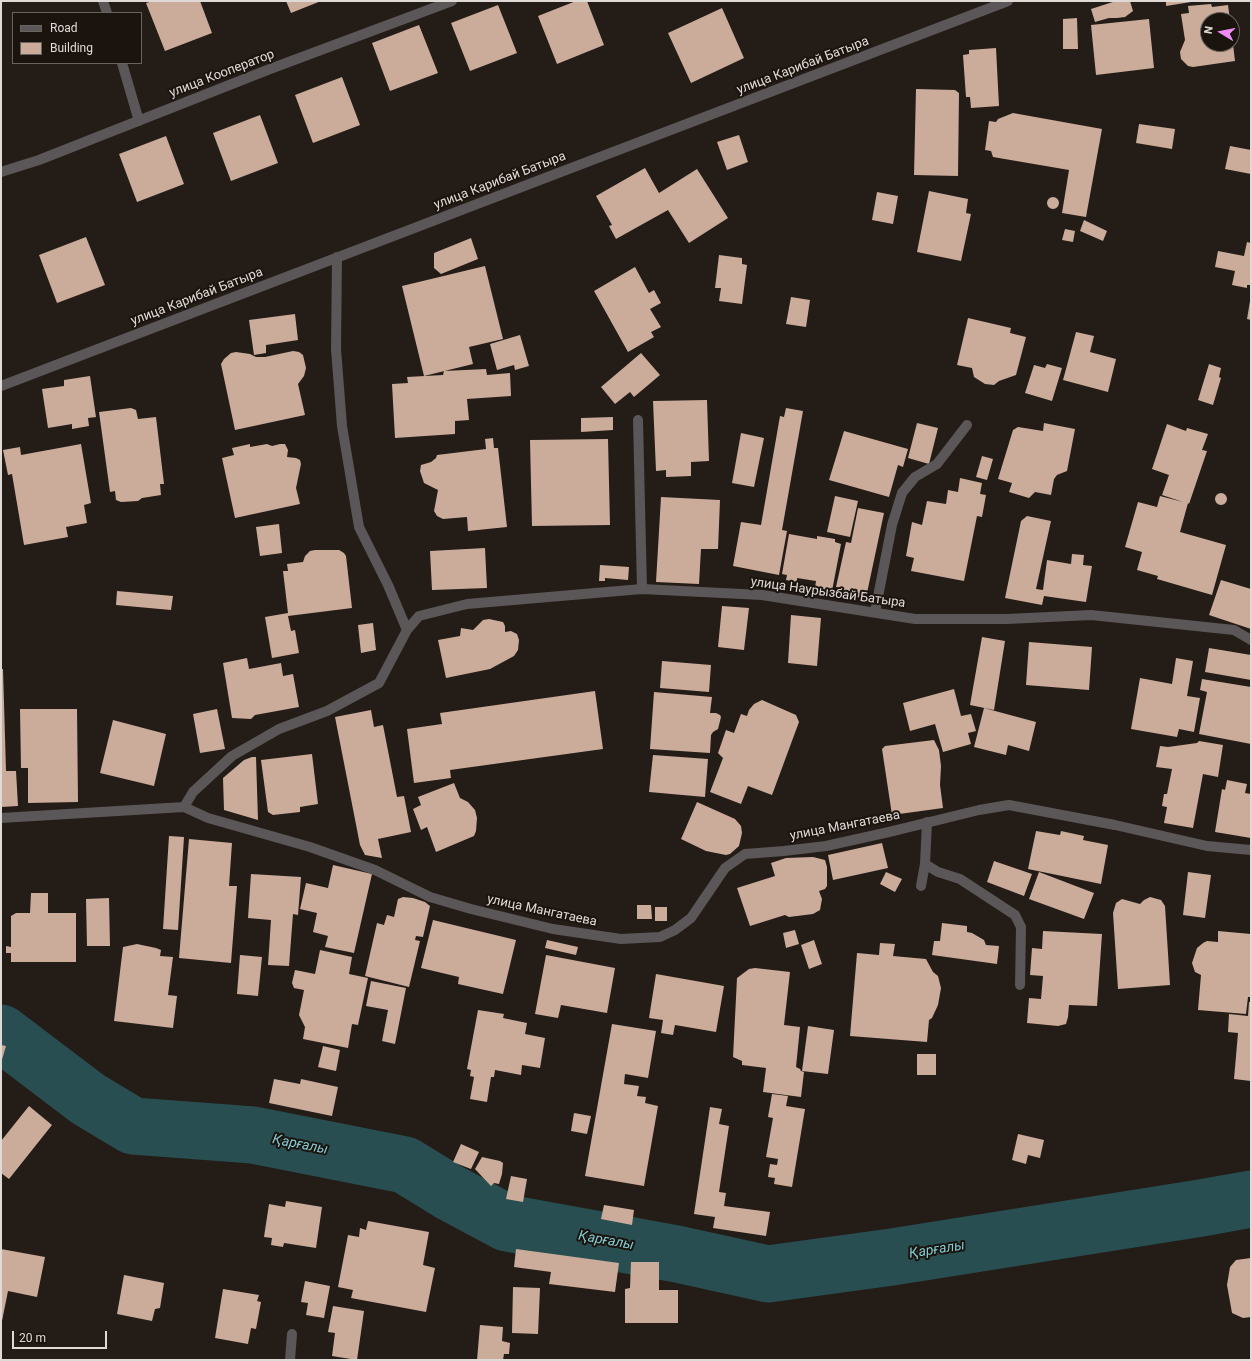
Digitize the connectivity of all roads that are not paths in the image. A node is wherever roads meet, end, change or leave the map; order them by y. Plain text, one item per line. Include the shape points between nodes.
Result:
1 (104, 1) edge
2 (452, 1) edge
3 (1008, 1) edge
4 (107, 12) edge
5 (122, 64) edge
6 (138, 121) junction
7 (1, 172) edge
8 (337, 257) junction
9 (1, 386) edge
10 (638, 420) dead end
11 (967, 425) dead end
12 (642, 589) junction
13 (875, 612) junction
14 (407, 630) junction
15 (1251, 640) edge
16 (184, 807) junction
17 (1, 818) edge
18 (927, 822) junction
19 (1251, 850) edge
20 (925, 864) junction
21 (921, 886) dead end
22 (1020, 985) dead end
23 (292, 1334) dead end
24 (290, 1360) edge

1 - 4 street
2 - 6 street, улица Кооператор
3 - 8 street, улица Карибай Батыра
5 - 6 street
6 - 7 street, улица Кооператор via 39,160
8 - 9 street, улица Карибай Батыра
8 - 14 street via 336,349 342,426 359,527
10 - 12 street
11 - 13 street via 937,464 915,477 902,493 892,525
12 - 13 street, улица Наурызбай Батыра via 762,595
12 - 14 street, улица Наурызбай Батыра via 467,604 419,616
13 - 15 street, улица Наурызбай Батыра via 923,619 1091,615 1234,630
14 - 16 street, улица Наурызбай Батыра via 379,683 327,712 279,729 232,756 193,792
16 - 17 street
16 - 18 street, улица Мангатаева via 208,818 310,847 375,870 430,897 553,929 621,939 660,937 675,930 691,918 725,868 745,854 826,846
18 - 19 street, улица Мангатаева via 1009,805 1207,846
18 - 20 street
20 - 21 street
20 - 22 street via 938,872 960,879 1015,915 1021,927
23 - 24 street

